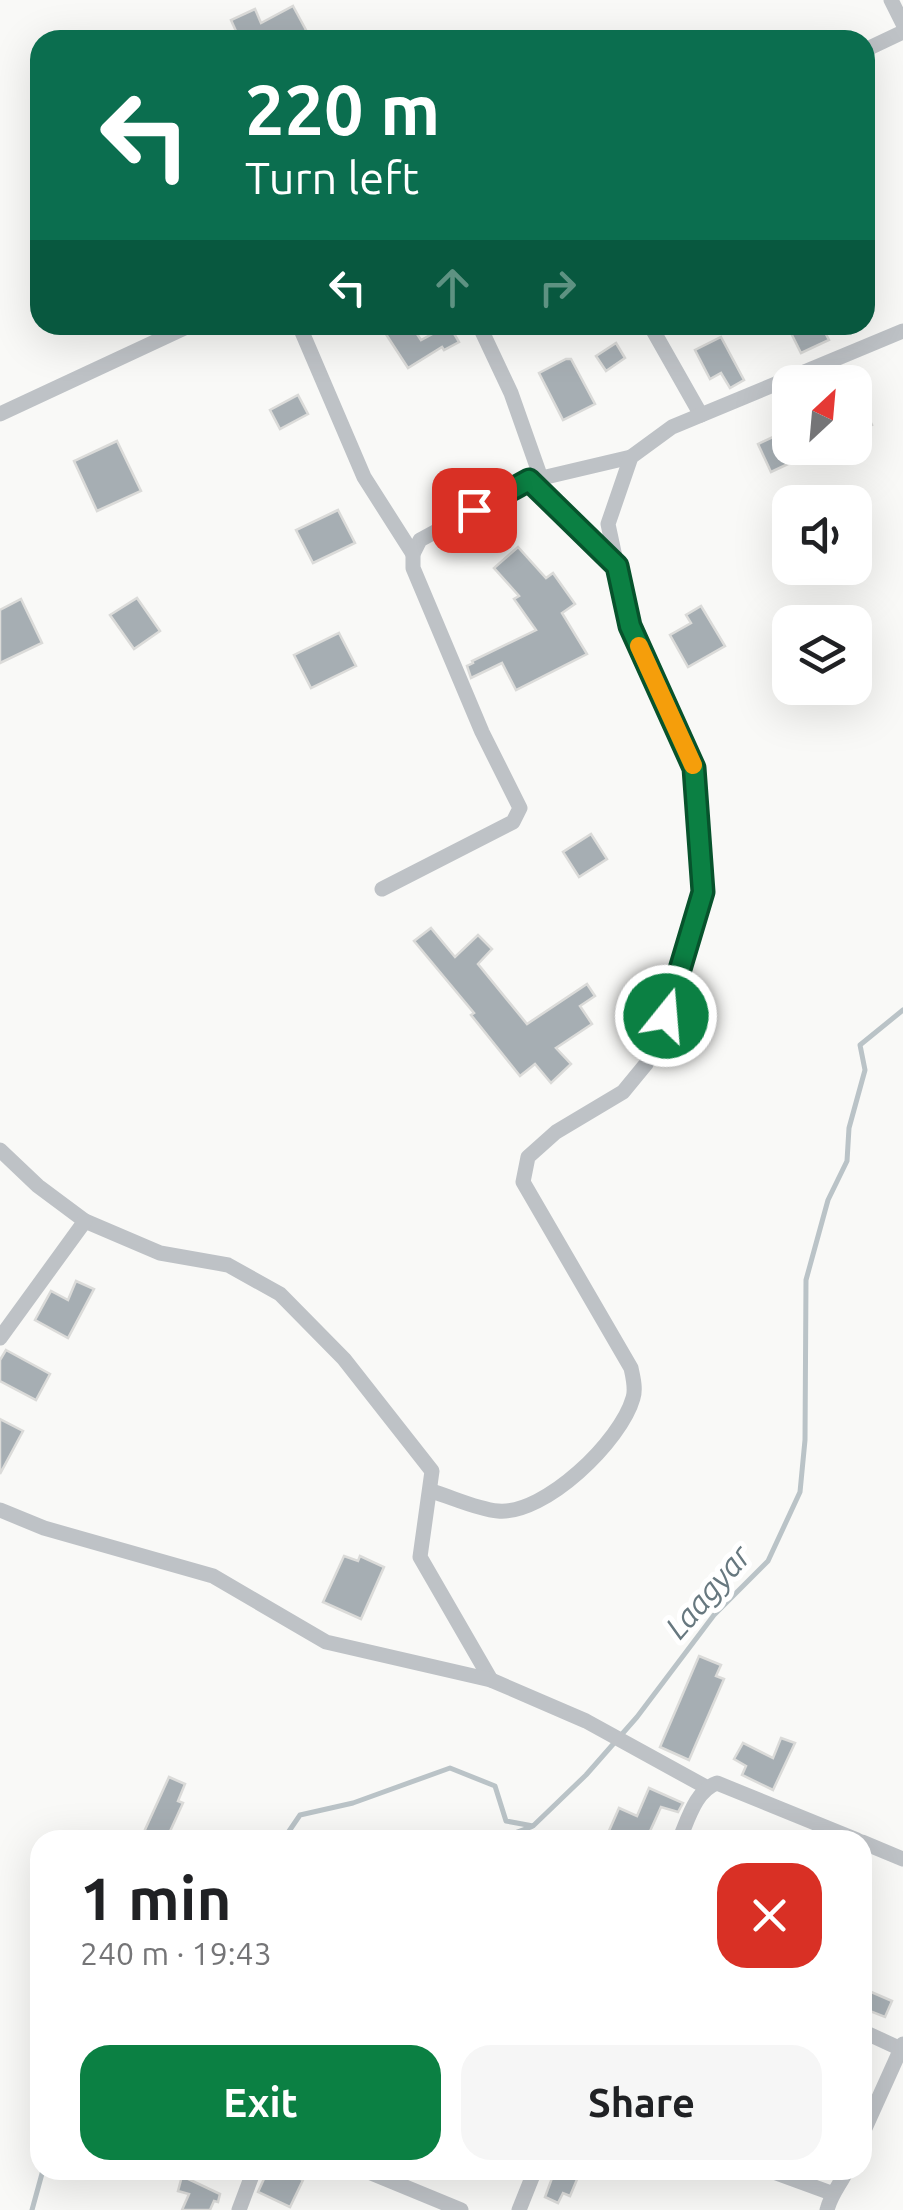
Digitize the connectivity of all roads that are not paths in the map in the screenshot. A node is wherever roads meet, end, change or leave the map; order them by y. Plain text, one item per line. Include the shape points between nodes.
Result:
1 (891, 0) edge
2 (903, 24) edge
3 (903, 32) edge
4 (875, 45) edge
5 (903, 331) edge
6 (170, 335) edge
7 (303, 335) edge
8 (484, 335) edge
9 (656, 335) edge
10 (0, 414) edge
11 (700, 415) junction
12 (631, 457) junction
13 (535, 479) junction
14 (412, 554) junction
15 (617, 566) junction
16 (382, 889) dead end
17 (0, 1150) edge
18 (85, 1222) junction
19 (0, 1338) edge
20 (431, 1491) junction
21 (0, 1510) edge
22 (491, 1680) junction
23 (706, 1787) junction
24 (684, 1830) edge
25 (834, 1830) edge
26 (872, 1846) edge
27 (903, 1859) edge
28 (872, 2036) edge
29 (902, 2048) edge
30 (872, 2112) edge
31 (250, 2180) edge
32 (388, 2180) edge
33 (531, 2180) edge
34 (787, 2180) edge
35 (842, 2180) edge
36 (829, 2202) edge
37 (239, 2210) edge
38 (461, 2210) edge
39 (519, 2210) edge

1 - 2 street
3 - 4 street
5 - 11 street
6 - 10 street
7 - 14 street via 364,477
8 - 13 street via 512,392
9 - 11 street
11 - 12 street
12 - 13 street
12 - 15 street via 608,524
13 - 14 street via 420,540
13 - 15 street
14 - 16 street via 474,714 520,808 513,822
15 - 20 street via 630,626 694,768 703,892 646,1064 623,1092 528,1156 523,1182 632,1368 635,1395 621,1424 565,1486 536,1504 499,1512
17 - 18 street
18 - 19 street
18 - 20 street via 160,1253 228,1265 280,1294 344,1359 432,1471
20 - 22 street via 420,1558
21 - 22 street via 212,1576 326,1642
22 - 23 street via 586,1720
23 - 24 street
23 - 25 street via 730,1787
26 - 27 street
28 - 29 street
29 - 30 street
31 - 37 street
32 - 38 street
33 - 39 street
34 - 36 street
35 - 36 street

